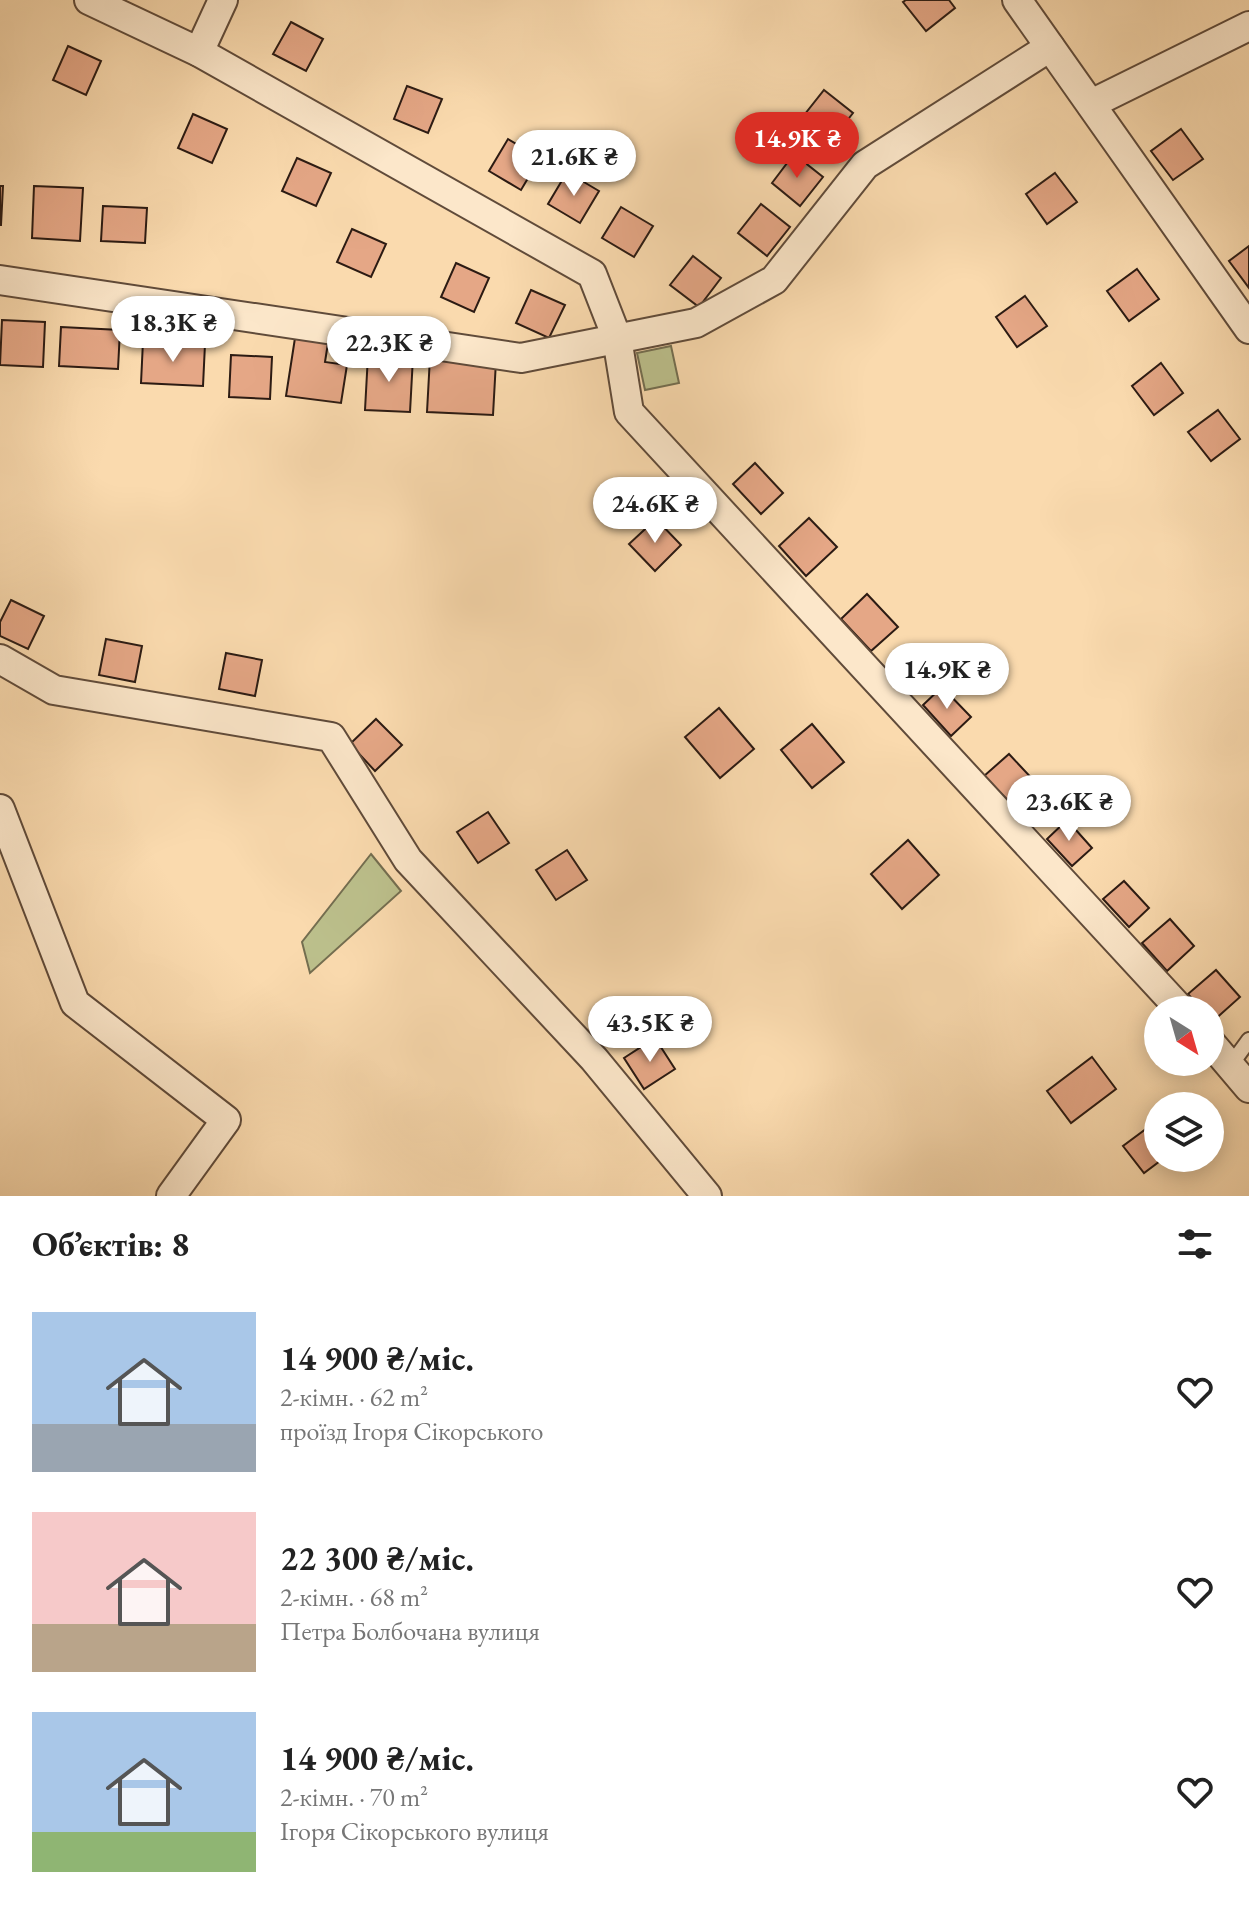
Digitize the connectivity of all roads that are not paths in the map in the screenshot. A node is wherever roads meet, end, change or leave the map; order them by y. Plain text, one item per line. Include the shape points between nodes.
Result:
1 (89, 0) edge
2 (223, 0) edge
3 (1017, 0) edge
4 (1249, 26) edge
5 (1050, 47) junction
6 (199, 52) junction
7 (1091, 104) junction
8 (0, 280) edge
9 (1249, 329) edge
10 (617, 338) junction
11 (0, 659) edge
12 (0, 809) edge
13 (1168, 996) edge
14 (1249, 1040) edge
15 (1224, 1059) edge
16 (1230, 1066) junction
17 (1249, 1088) edge
18 (171, 1196) edge
19 (707, 1196) edge

1 - 6 street
2 - 6 street
3 - 5 street
4 - 7 street
5 - 7 street
5 - 10 street via 865,165 774,280 696,323
6 - 10 street via 592,274
7 - 9 street
8 - 10 street via 521,358
10 - 13 street via 629,412
11 - 19 street via 54,690 331,737 408,860 594,1059
12 - 18 street via 75,1003 226,1120
14 - 16 lane
15 - 16 street
16 - 17 street

